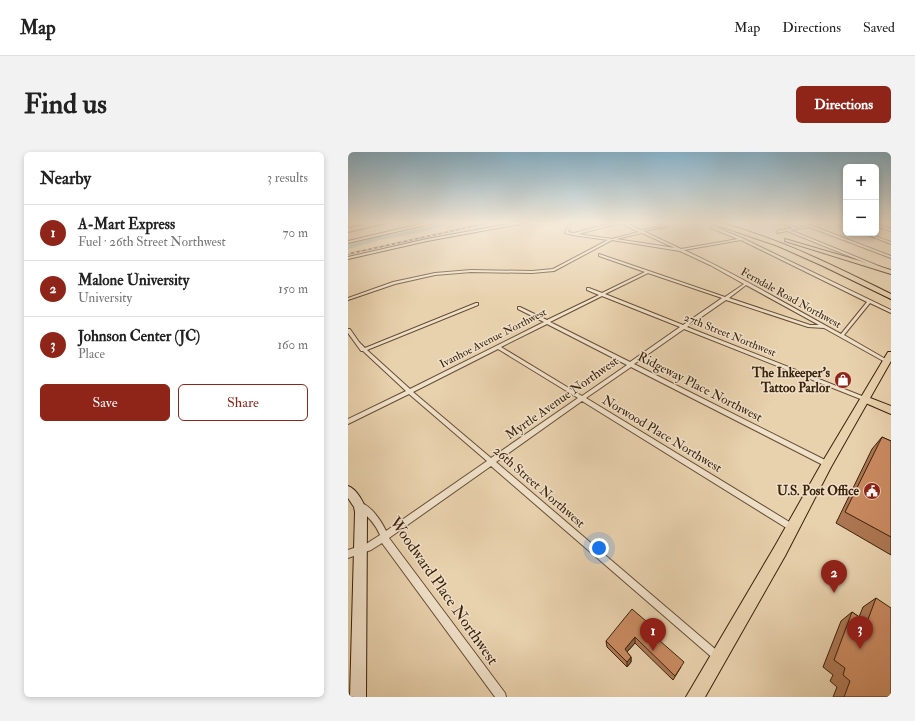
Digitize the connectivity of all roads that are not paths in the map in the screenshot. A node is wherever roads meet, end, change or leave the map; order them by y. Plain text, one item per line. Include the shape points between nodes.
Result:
1 (394, 247) edge
2 (596, 247) edge
3 (662, 247) edge
4 (674, 247) edge
5 (694, 247) edge
6 (758, 247) edge
7 (789, 247) edge
8 (801, 247) edge
9 (810, 247) edge
10 (830, 247) edge
11 (865, 247) edge
12 (680, 250) junction
13 (600, 255) dead end
14 (891, 257) edge
15 (348, 258) edge
16 (647, 272) junction
17 (891, 272) edge
18 (747, 283) junction
19 (588, 288) dead end
20 (891, 289) edge
21 (602, 294) junction
22 (891, 297) edge
23 (725, 298) junction
24 (348, 299) edge
25 (869, 302) junction
26 (477, 304) dead end
27 (519, 308) dead end
28 (891, 312) edge
29 (547, 322) junction
30 (684, 327) junction
31 (827, 328) junction
32 (348, 330) edge
33 (841, 336) junction
34 (498, 347) junction
35 (364, 350) junction
36 (889, 357) edge
37 (631, 364) junction
38 (410, 391) junction
39 (581, 399) junction
40 (865, 399) junction
41 (891, 404) edge
42 (891, 410) edge
43 (348, 422) edge
44 (491, 462) junction
45 (827, 464) junction
46 (348, 490) edge
47 (359, 505) junction
48 (793, 528) junction
49 (384, 536) junction
50 (354, 552) edge
51 (718, 657) junction
52 (358, 697) edge
53 (502, 697) edge
54 (695, 697) edge

1 - 15 street
2 - 24 street via 554,270 435,274 394,283
3 - 12 street
4 - 12 street, Ferndale Road Northwest
5 - 12 street
6 - 25 street
7 - 22 highway
8 - 20 highway
9 - 17 highway
10 - 17 street
11 - 14 street
12 - 18 street, Ferndale Road Northwest
13 - 16 street
16 - 21 street, Ivanhoe Avenue Northwest
16 - 23 street
18 - 23 street, Myrtle Avenue Northwest
18 - 31 street, Ferndale Road Northwest
19 - 21 street, 27th Street Northwest
21 - 29 street, Ivanhoe Avenue Northwest
21 - 30 street, 27th Street Northwest
23 - 30 street, Myrtle Avenue Northwest
23 - 31 street via 810,326
25 - 28 street
25 - 33 street
26 - 35 street
27 - 29 street, Ridgeway Place Northwest
29 - 34 street, Ivanhoe Avenue Northwest
29 - 37 street, Ridgeway Place Northwest
30 - 37 street, Myrtle Avenue Northwest
30 - 40 street, 27th Street Northwest
31 - 33 street, Ferndale Road Northwest
32 - 35 street, 26th Street Northwest
33 - 36 street, Ferndale Road Northwest
34 - 38 street, Ivanhoe Avenue Northwest
34 - 39 street, Norwood Place Northwest
35 - 38 street, 26th Street Northwest
36 - 40 main road
37 - 39 street, Myrtle Avenue Northwest
37 - 45 street, Ridgeway Place Northwest
38 - 43 street, Ivanhoe Avenue Northwest
38 - 44 street, 26th Street Northwest
39 - 44 street, Myrtle Avenue Northwest
39 - 48 street, Norwood Place Northwest
40 - 41 highway
40 - 42 highway
40 - 45 main road
44 - 49 street, Myrtle Avenue Northwest
44 - 51 street, 26th Street Northwest
45 - 48 main road
46 - 47 street
47 - 49 street, Woodward Place Northwest via 383,531
47 - 50 street via 361,512
48 - 51 main road
49 - 50 street, Myrtle Avenue Northwest via 374,544
49 - 53 street, Woodward Place Northwest
50 - 52 street
51 - 54 main road

